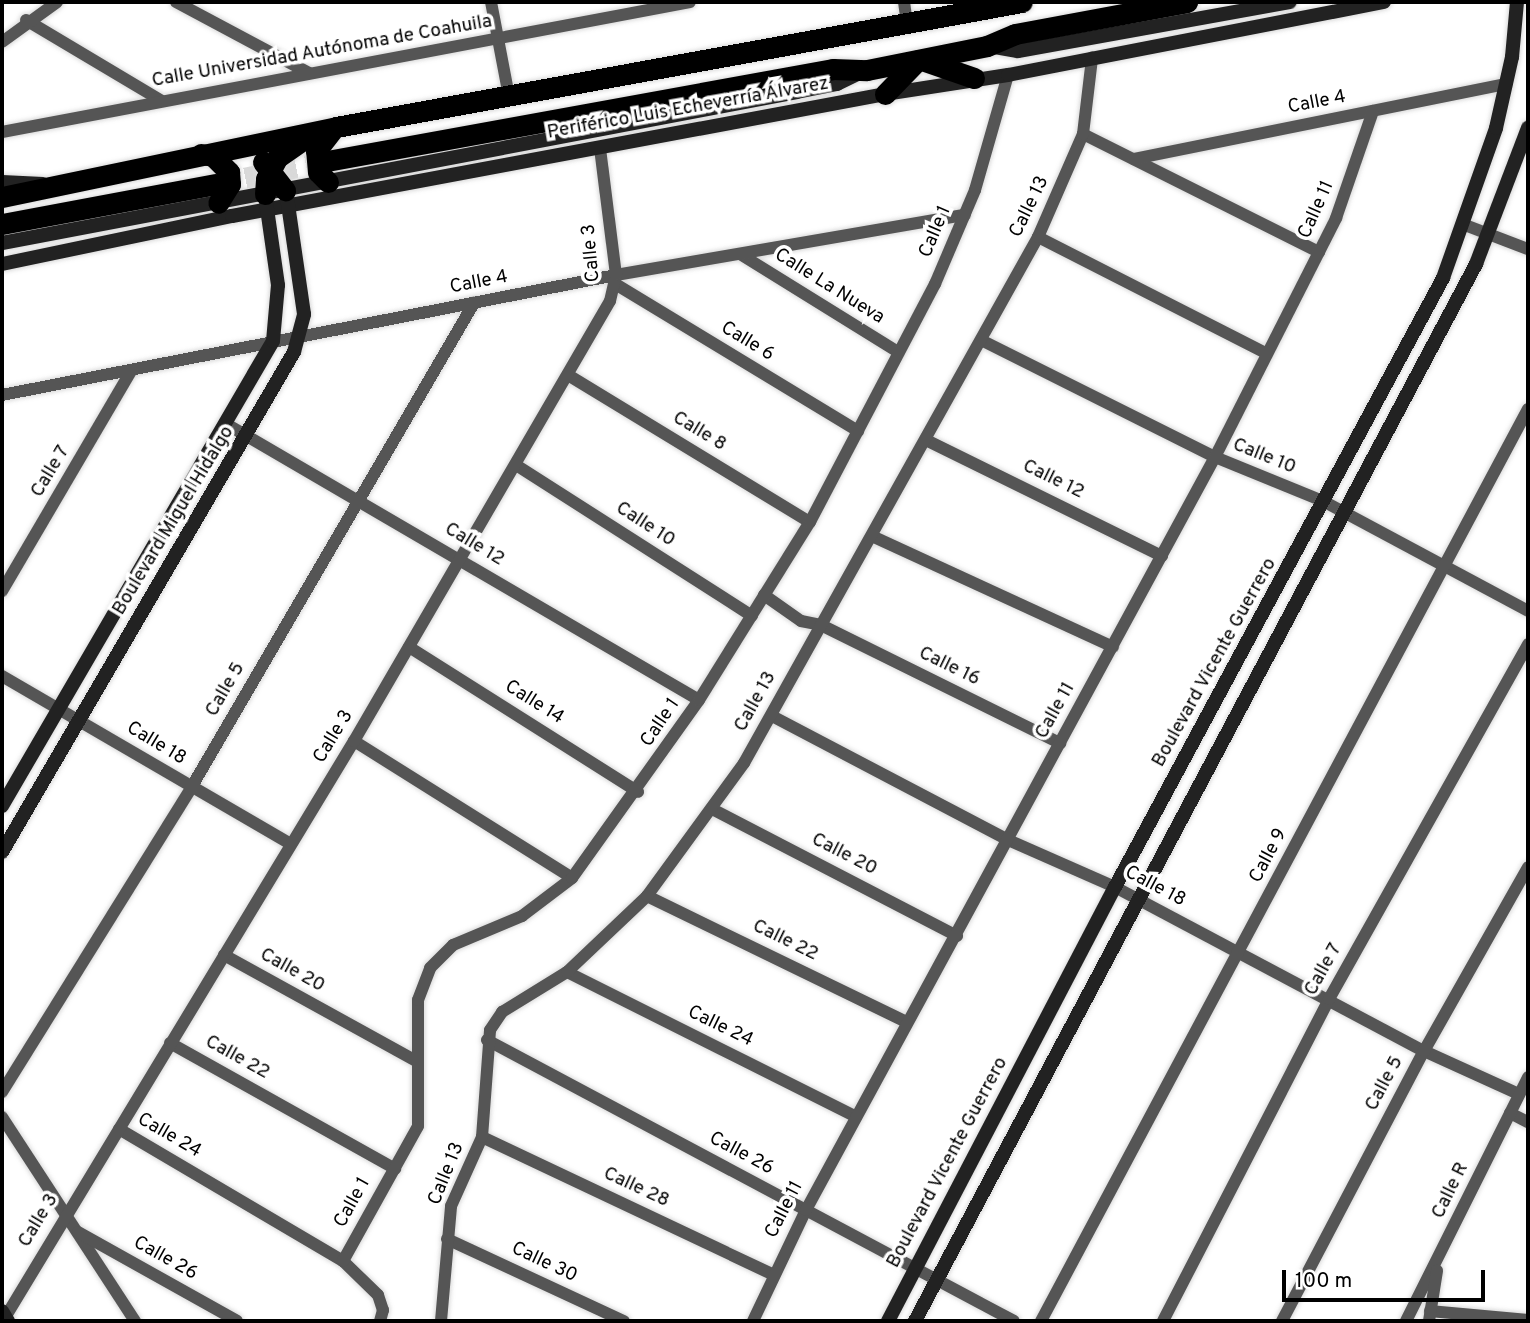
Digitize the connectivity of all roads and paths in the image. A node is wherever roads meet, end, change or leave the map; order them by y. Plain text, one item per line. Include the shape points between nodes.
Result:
1 (57, 2) edge
2 (176, 2) edge
3 (491, 2) edge
4 (690, 2) edge
5 (1022, 2) edge
6 (1187, 2) edge
7 (1290, 2) edge
8 (1384, 2) edge
9 (1517, 2) edge
10 (906, 12) edge
11 (26, 20) junction
12 (498, 39) junction
13 (2, 42) edge
14 (987, 46) junction
15 (1092, 58) junction
16 (919, 60) junction
17 (309, 73) junction
18 (1008, 75) junction
19 (974, 78) junction
20 (1507, 85) junction
21 (885, 94) junction
22 (509, 96) junction
23 (162, 101) junction
24 (1373, 111) junction
25 (328, 128) junction
26 (1528, 128) edge
27 (2, 132) edge
28 (1083, 134) junction
29 (230, 147) junction
30 (600, 148) junction
31 (201, 155) junction
32 (1134, 159) junction
33 (270, 167) junction
34 (328, 172) junction
35 (2, 182) edge
36 (55, 186) junction
37 (216, 194) junction
38 (2, 197) edge
39 (277, 200) junction
40 (965, 215) junction
41 (2, 224) edge
42 (1465, 225) junction
43 (1489, 233) junction
44 (1038, 237) junction
45 (2, 243) edge
46 (1528, 248) edge
47 (1319, 252) junction
48 (740, 254) junction
49 (2, 264) edge
50 (616, 280) junction
51 (474, 303) junction
52 (300, 337) junction
53 (273, 341) junction
54 (983, 341) junction
55 (898, 352) junction
56 (1266, 353) junction
57 (131, 371) junction
58 (568, 375) junction
59 (2, 395) edge
60 (1528, 409) edge
61 (228, 425) junction
62 (858, 431) junction
63 (248, 436) junction
64 (926, 440) junction
65 (1215, 457) junction
66 (516, 466) junction
67 (360, 499) junction
68 (1325, 502) junction
69 (1344, 514) junction
70 (810, 522) junction
71 (874, 537) junction
72 (1163, 556) junction
73 (459, 558) junction
74 (1445, 569) junction
75 (2, 591) edge
76 (764, 595) junction
77 (1528, 611) edge
78 (752, 616) junction
79 (821, 625) junction
80 (1528, 643) edge
81 (1113, 647) junction
82 (409, 648) junction
83 (2, 676) edge
84 (699, 700) junction
85 (59, 709) junction
86 (772, 716) junction
87 (78, 720) junction
88 (354, 741) junction
89 (1060, 743) junction
90 (191, 788) junction
91 (638, 792) junction
92 (2, 806) edge
93 (712, 809) junction
94 (1008, 840) junction
95 (291, 844) junction
96 (2, 852) edge
97 (1528, 867) edge
98 (572, 878) junction
99 (1115, 887) junction
100 (647, 896) junction
101 (1137, 899) junction
102 (957, 936) junction
103 (1238, 953) junction
104 (224, 955) junction
105 (567, 972) junction
106 (1329, 999) junction
107 (907, 1022) junction
108 (487, 1040) junction
109 (170, 1043) junction
110 (1424, 1051) junction
111 (416, 1061) junction
112 (1528, 1077) edge
113 (2, 1092) edge
114 (1519, 1094) junction
115 (1510, 1113) junction
116 (856, 1116) junction
117 (2, 1117) edge
118 (1528, 1122) edge
119 (119, 1129) junction
120 (482, 1136) junction
121 (395, 1169) junction
122 (806, 1210) junction
123 (64, 1216) junction
124 (75, 1230) junction
125 (447, 1239) junction
126 (343, 1261) junction
127 (1439, 1261) junction
128 (914, 1268) junction
129 (774, 1275) junction
130 (935, 1279) junction
131 (1430, 1316) edge
132 (5, 1318) edge
133 (1528, 1320) edge
134 (135, 1321) edge
135 (237, 1321) edge
136 (380, 1321) edge
137 (441, 1321) edge
138 (624, 1321) edge
139 (753, 1321) edge
140 (888, 1321) edge
141 (915, 1321) edge
142 (1014, 1321) edge
143 (1041, 1321) edge
144 (1163, 1321) edge
145 (1282, 1321) edge
146 (1406, 1321) edge

1 - 11 street
2 - 17 street
3 - 12 street
4 - 12 street, Calle Universidad Autónoma de Coahuila
5 - 10 highway
6 - 14 highway, Periférico Luis Echeverría Álvarez via 1014,34
7 - 14 street, Periférico Luis Echeverría Álvarez via 1018,51
8 - 15 street, Periférico Luis Echeverría Álvarez
9 - 20 street, Boulevard Vicente Guerrero
10 - 22 highway
11 - 13 street
11 - 23 street
12 - 17 street, Calle Universidad Autónoma de Coahuila
12 - 22 street
14 - 16 highway, Periférico Luis Echeverría Álvarez
15 - 18 street, Periférico Luis Echeverría Álvarez
15 - 28 street, Calle 13
16 - 19 highway
16 - 21 highway
16 - 34 highway, Periférico Luis Echeverría Álvarez via 867,70 833,69
17 - 23 street, Calle Universidad Autónoma de Coahuila
18 - 19 street, Periférico Luis Echeverría Álvarez
18 - 40 street, Calle 1
19 - 21 street, Periférico Luis Echeverría Álvarez
20 - 24 street, Calle 4
20 - 42 street, Boulevard Vicente Guerrero
21 - 30 street, Periférico Luis Echeverría Álvarez
22 - 25 highway
23 - 27 street, Calle Universidad Autónoma de Coahuila
24 - 32 street, Calle 4
24 - 47 street, Calle 11 via 1350,185
25 - 29 highway
25 - 33 highway via 286,151
25 - 34 highway via 316,152 318,172
26 - 43 street
28 - 32 street
28 - 44 street, Calle 13
29 - 31 highway
29 - 33 highway
30 - 39 street, Periférico Luis Echeverría Álvarez
30 - 50 street, Calle 3
31 - 36 highway
31 - 37 highway via 213,156 229,172 226,195
32 - 47 street
33 - 39 highway
34 - 39 street, Periférico Luis Echeverría Álvarez
35 - 36 street
36 - 38 highway
37 - 39 street, Periférico Luis Echeverría Álvarez
37 - 41 highway
37 - 45 street, Periférico Luis Echeverría Álvarez
39 - 49 street, Periférico Luis Echeverría Álvarez
39 - 52 street, Boulevard Miguel Hidalgo via 302,288
39 - 53 street, Boulevard Miguel Hidalgo
40 - 48 street, Calle 4
40 - 55 street, Calle 1
42 - 43 street
42 - 68 street, Boulevard Vicente Guerrero via 1405,354
43 - 46 street
43 - 69 street
44 - 54 street, Calle 13
44 - 56 street
47 - 56 street, Calle 11
48 - 50 street, Calle 4
48 - 55 street, Calle La Nueva
50 - 51 street, Calle 4
50 - 58 street, Calle 3
50 - 62 street, Calle 6
51 - 52 street, Calle 4
51 - 67 street, Calle 5
52 - 53 street, Calle 4
52 - 63 street, Boulevard Miguel Hidalgo
53 - 57 street, Calle 4
53 - 61 street, Boulevard Miguel Hidalgo
54 - 64 street, Calle 13
54 - 65 street, Calle 10
55 - 62 street, Calle 1
56 - 65 street, Calle 11
57 - 59 street, Calle 4
57 - 75 street, Calle 7
58 - 66 street, Calle 3
58 - 70 street, Calle 8
60 - 74 street, Calle 9
61 - 63 street, Calle 12
61 - 85 street, Boulevard Miguel Hidalgo
62 - 70 street, Calle 1
63 - 67 street, Calle 12
63 - 87 street, Boulevard Miguel Hidalgo
64 - 71 street, Calle 13
64 - 72 street, Calle 12
65 - 68 street, Calle 10
65 - 72 street, Calle 11
66 - 73 street, Calle 3
66 - 78 street, Calle 10
67 - 73 street, Calle 12
67 - 90 street, Calle 5
68 - 69 street, Calle 10
68 - 99 street, Boulevard Vicente Guerrero
69 - 74 street, Calle 10
69 - 101 street
70 - 76 street, Calle 1
71 - 79 street, Calle 13
71 - 81 street
72 - 81 street, Calle 11
73 - 82 street, Calle 3
73 - 84 street, Calle 12
74 - 77 street, Calle 10
74 - 103 street, Calle 9
76 - 78 street, Calle 1
76 - 79 street, Calle 16 via 801,621
78 - 84 street, Calle 1
79 - 86 street, Calle 13
79 - 89 street, Calle 16
80 - 106 street, Calle 7
81 - 89 street, Calle 11
82 - 88 street, Calle 3
82 - 91 street, Calle 14
83 - 85 street, Calle 18
84 - 91 street, Calle 1
85 - 87 street, Calle 18
85 - 92 street, Boulevard Miguel Hidalgo
86 - 93 street, Calle 13
86 - 94 street, Calle 18
87 - 90 street, Calle 18
87 - 96 street, Boulevard Miguel Hidalgo
88 - 95 street, Calle 3
88 - 98 street
89 - 94 street, Calle 11
90 - 95 street, Calle 18
90 - 113 street, Calle 5
91 - 98 street, Calle 1
93 - 100 street, Calle 13
93 - 102 street, Calle 20
94 - 99 street, Calle 18
94 - 102 street, Calle 11
95 - 104 street, Calle 3
97 - 110 street, Calle 5
98 - 111 street, Calle 1 via 548,901 453,945 441,955 423,982
99 - 101 street, Calle 18
99 - 128 street, Boulevard Vicente Guerrero
100 - 105 street, Calle 13
100 - 107 street, Calle 22
101 - 103 street, Calle 18
101 - 130 street
102 - 107 street, Calle 11
103 - 106 street, Calle 18
103 - 143 street, Calle 9
104 - 109 street, Calle 3
104 - 111 street, Calle 20
105 - 108 street, Calle 13 via 502,1012
105 - 116 street, Calle 24
106 - 110 street, Calle 18
106 - 144 street, Calle 7
107 - 116 street, Calle 11
108 - 120 street, Calle 13
108 - 122 street, Calle 26
109 - 119 street, Calle 3
109 - 121 street, Calle 22
110 - 114 street, Calle 18
110 - 145 street, Calle 5
111 - 121 street, Calle 1 via 420,1114 413,1139
112 - 114 street, Calle R
114 - 115 street, Calle R
115 - 118 street
115 - 127 street, Calle R
116 - 122 street, Calle 11
117 - 123 street
119 - 123 street, Calle 3
119 - 126 street, Calle 24
120 - 125 street, Calle 13 via 452,1206
120 - 129 street, Calle 28
121 - 126 street, Calle 1
122 - 128 street, Calle 26
122 - 129 street, Calle 11
123 - 124 street
123 - 132 street, Calle 3
124 - 134 street
124 - 135 street, Calle 26
125 - 137 street, Calle 13
125 - 138 street, Calle 30
126 - 136 street via 378,1295 383,1310
127 - 131 street
127 - 146 street, Calle R
128 - 130 street, Calle 26
128 - 140 street, Boulevard Vicente Guerrero
129 - 139 street, Calle 11
130 - 141 street
130 - 142 street, Calle 26
131 - 133 street

